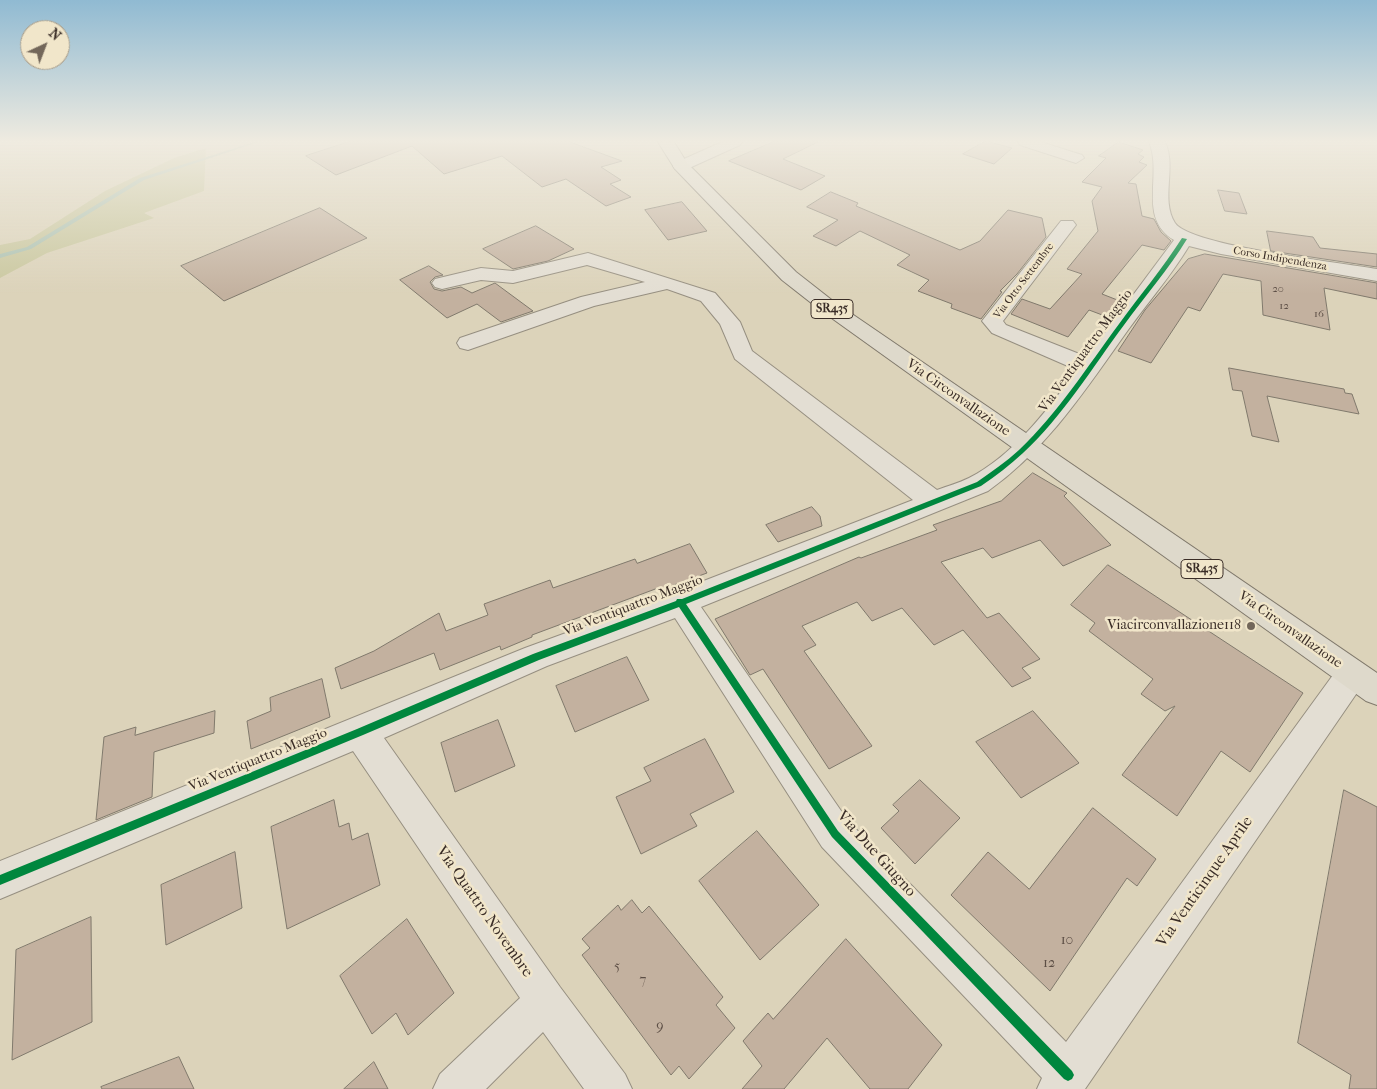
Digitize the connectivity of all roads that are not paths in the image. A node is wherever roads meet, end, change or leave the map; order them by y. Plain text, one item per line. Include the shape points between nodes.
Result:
1 (707, 193) edge
2 (1162, 193) edge
3 (1067, 225) dead end
4 (1184, 239) junction
5 (1377, 275) edge
6 (669, 282) junction
7 (442, 283) dead end
8 (468, 343) dead end
9 (1091, 367) junction
10 (1027, 446) junction
11 (934, 502) junction
12 (680, 601) junction
13 (1364, 682) edge
14 (360, 732) junction
15 (0, 880) edge
16 (546, 1001) junction
17 (1063, 1082) edge
18 (455, 1089) edge
19 (610, 1089) edge

1 - 10 main road, Via Circonvallazione / SR435 via 789,276
2 - 4 street via 1163,219
3 - 9 street, Via Otto Settembre via 992,321 999,328
4 - 5 street, Corso Indipendenza
4 - 9 street, Via Ventiquattro Maggio
6 - 7 street via 588,259 513,276 481,274
6 - 8 street via 588,301
6 - 11 street via 708,297 730,322 743,354
9 - 10 street, Via Ventiquattro Maggio via 1055,416
10 - 11 street, Via Ventiquattro Maggio via 979,484
10 - 13 main road, Via Circonvallazione / SR435
11 - 12 street, Via Ventiquattro Maggio
12 - 14 street, Via Ventiquattro Maggio via 536,657
12 - 17 street, Via Due Giugno via 836,834
13 - 17 street, Via Venticinque Aprile
14 - 15 street, Via Ventiquattro Maggio
14 - 16 street, Via Quattro Novembre
16 - 18 street
16 - 19 street, Via Quattro Novembre

